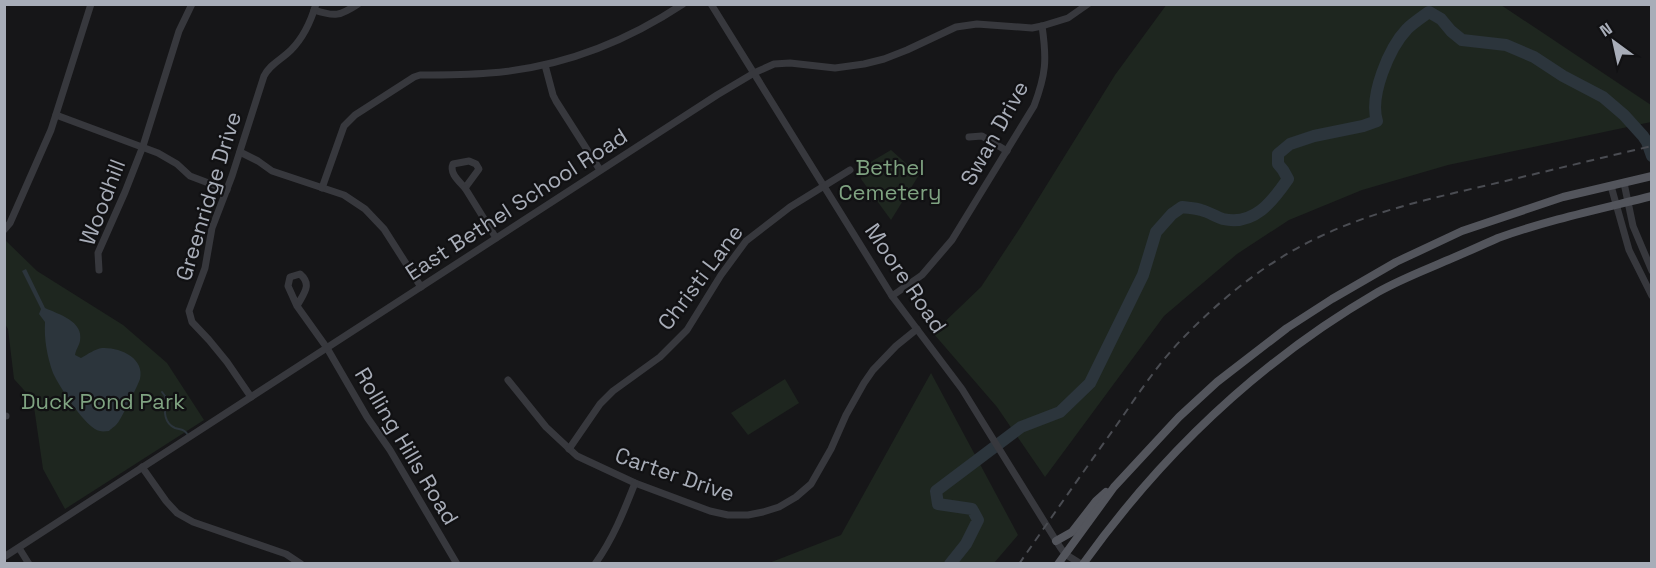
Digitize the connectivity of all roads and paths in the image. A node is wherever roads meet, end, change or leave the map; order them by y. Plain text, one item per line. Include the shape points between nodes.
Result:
1 (91, 4) edge
2 (192, 4) edge
3 (358, 4) edge
4 (683, 4) edge
5 (711, 4) edge
6 (1088, 4) edge
7 (315, 7) edge
8 (1042, 26) junction
9 (545, 65) junction
10 (754, 73) junction
11 (56, 115) junction
12 (969, 137) dead end
13 (143, 147) junction
14 (1007, 150) junction
15 (240, 152) junction
16 (600, 170) junction
17 (850, 170) dead end
18 (1647, 177) edge
19 (1624, 183) junction
20 (824, 185) junction
21 (1611, 186) junction
22 (322, 188) junction
23 (465, 188) dead end
24 (227, 190) junction
25 (1652, 196) edge
26 (1628, 202) junction
27 (1616, 205) junction
28 (4, 230) edge
29 (496, 238) junction
30 (99, 270) dead end
31 (1652, 272) edge
32 (1371, 276) junction
33 (421, 286) junction
34 (1380, 291) junction
35 (892, 296) junction
36 (1652, 296) edge
37 (297, 306) dead end
38 (917, 329) junction
39 (327, 348) junction
40 (508, 380) dead end
41 (251, 397) junction
42 (569, 449) junction
43 (142, 467) junction
44 (635, 483) junction
45 (1114, 487) junction
46 (1056, 541) junction
47 (19, 548) junction
48 (1065, 554) junction
49 (4, 557) edge
50 (29, 564) edge
51 (302, 564) edge
52 (457, 564) edge
53 (595, 564) edge
54 (1058, 564) edge
55 (1082, 564) edge

1 - 11 street
2 - 13 street, Woodhill via 176,41
3 - 7 street via 336,15
4 - 9 street via 625,39
5 - 10 street, Moore Road
6 - 8 street, East Bethel School Road via 1068,18
7 - 15 street, Greenridge Drive via 291,50 268,68
8 - 10 street, East Bethel School Road via 956,27 908,50 864,64 835,68 774,63
8 - 14 street, Swan Drive via 1046,69 1042,84 1035,106
9 - 16 street via 556,101
9 - 22 street via 489,74 414,77 344,126
10 - 16 street, East Bethel School Road
10 - 20 street, Moore Road
11 - 13 street
11 - 28 street
12 - 14 street via 982,135
13 - 24 street via 169,158 190,176
13 - 30 street, Woodhill via 98,253
14 - 35 street, Swan Drive via 946,249 922,275
15 - 22 street via 272,171
15 - 24 street, Greenridge Drive
16 - 29 street, East Bethel School Road
17 - 20 street, Christi Lane
18 - 19 main road
19 - 21 main road
19 - 26 street
20 - 35 street, Moore Road
20 - 42 street, Christi Lane via 746,241 687,330 660,357 600,404
21 - 27 street
21 - 32 main road via 1563,197 1462,231
22 - 33 street via 344,195 376,219
23 - 29 street
24 - 41 street, Greenridge Drive via 189,311 192,322
25 - 26 main road
26 - 27 main road
26 - 31 street via 1633,226
27 - 34 main road via 1499,238
27 - 36 street via 1629,250
29 - 33 street, East Bethel School Road
32 - 34 main road
32 - 45 main road via 1287,328 1217,382
33 - 39 street, East Bethel School Road
34 - 55 main road via 1281,356 1203,423 1111,524
35 - 38 street, Moore Road
37 - 39 street, Rolling Hills Road
38 - 44 street, Carter Drive via 873,370 811,484 779,507 748,515 728,515
38 - 46 street, Moore Road via 962,389
39 - 41 street, East Bethel School Road
39 - 52 street, Rolling Hills Road
40 - 42 street, Carter Drive
41 - 43 street, East Bethel School Road
42 - 44 street, Carter Drive
43 - 47 street, East Bethel School Road
43 - 51 street via 177,513 192,522 286,554
44 - 53 street
45 - 46 main road via 1096,501 1072,532
45 - 48 main road
46 - 48 street, Moore Road
47 - 49 street, East Bethel School Road
47 - 50 street
48 - 54 main road
48 - 55 street, Moore Road

